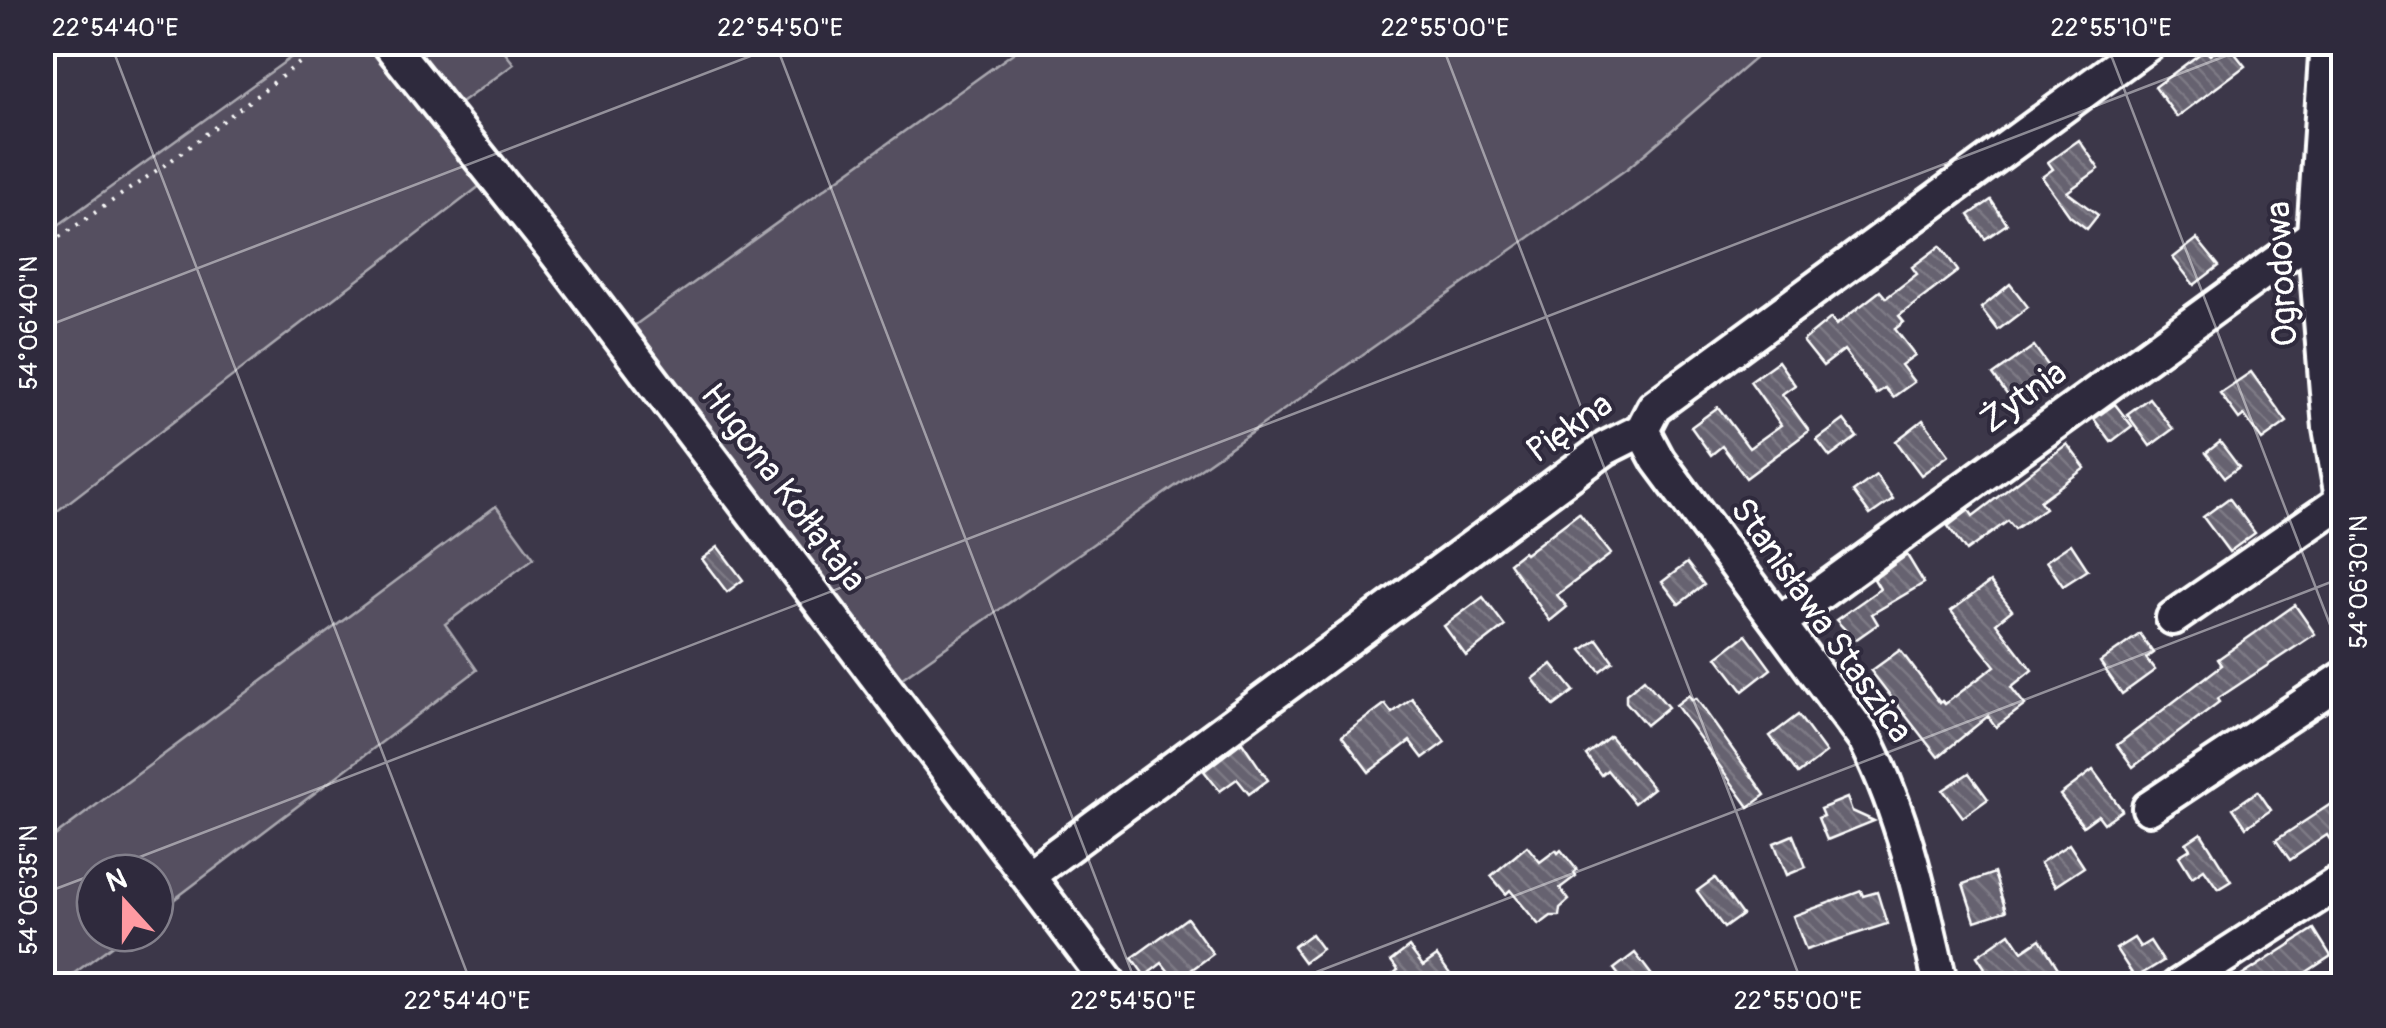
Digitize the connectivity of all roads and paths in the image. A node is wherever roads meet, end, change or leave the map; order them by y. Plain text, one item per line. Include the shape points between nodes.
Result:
1 (327, 42) edge
2 (388, 42) edge
3 (2151, 42) edge
4 (2327, 42) edge
5 (2314, 235) junction
6 (42, 249) edge
7 (1642, 430) junction
8 (2343, 505) edge
9 (2173, 618) dead end
10 (1780, 623) junction
11 (2344, 678) edge
12 (2149, 808) dead end
13 (1029, 875) junction
14 (2344, 879) edge
15 (1111, 986) edge
16 (1942, 986) edge
17 (2178, 986) edge

1 - 6 path
2 - 13 street, Hugona Kołłątaja
3 - 7 street, Piękna via 1654,407
4 - 5 street, Ogrodowa
5 - 8 street, Ogrodowa
5 - 10 street, Żytnia
7 - 10 street, Stanisława Staszica
7 - 13 street, Piękna via 1590,460
8 - 9 street, Ogrodowa
10 - 16 street, Stanisława Staszica via 1882,772
11 - 12 street
13 - 15 street, Hugona Kołłątaja
14 - 17 street

